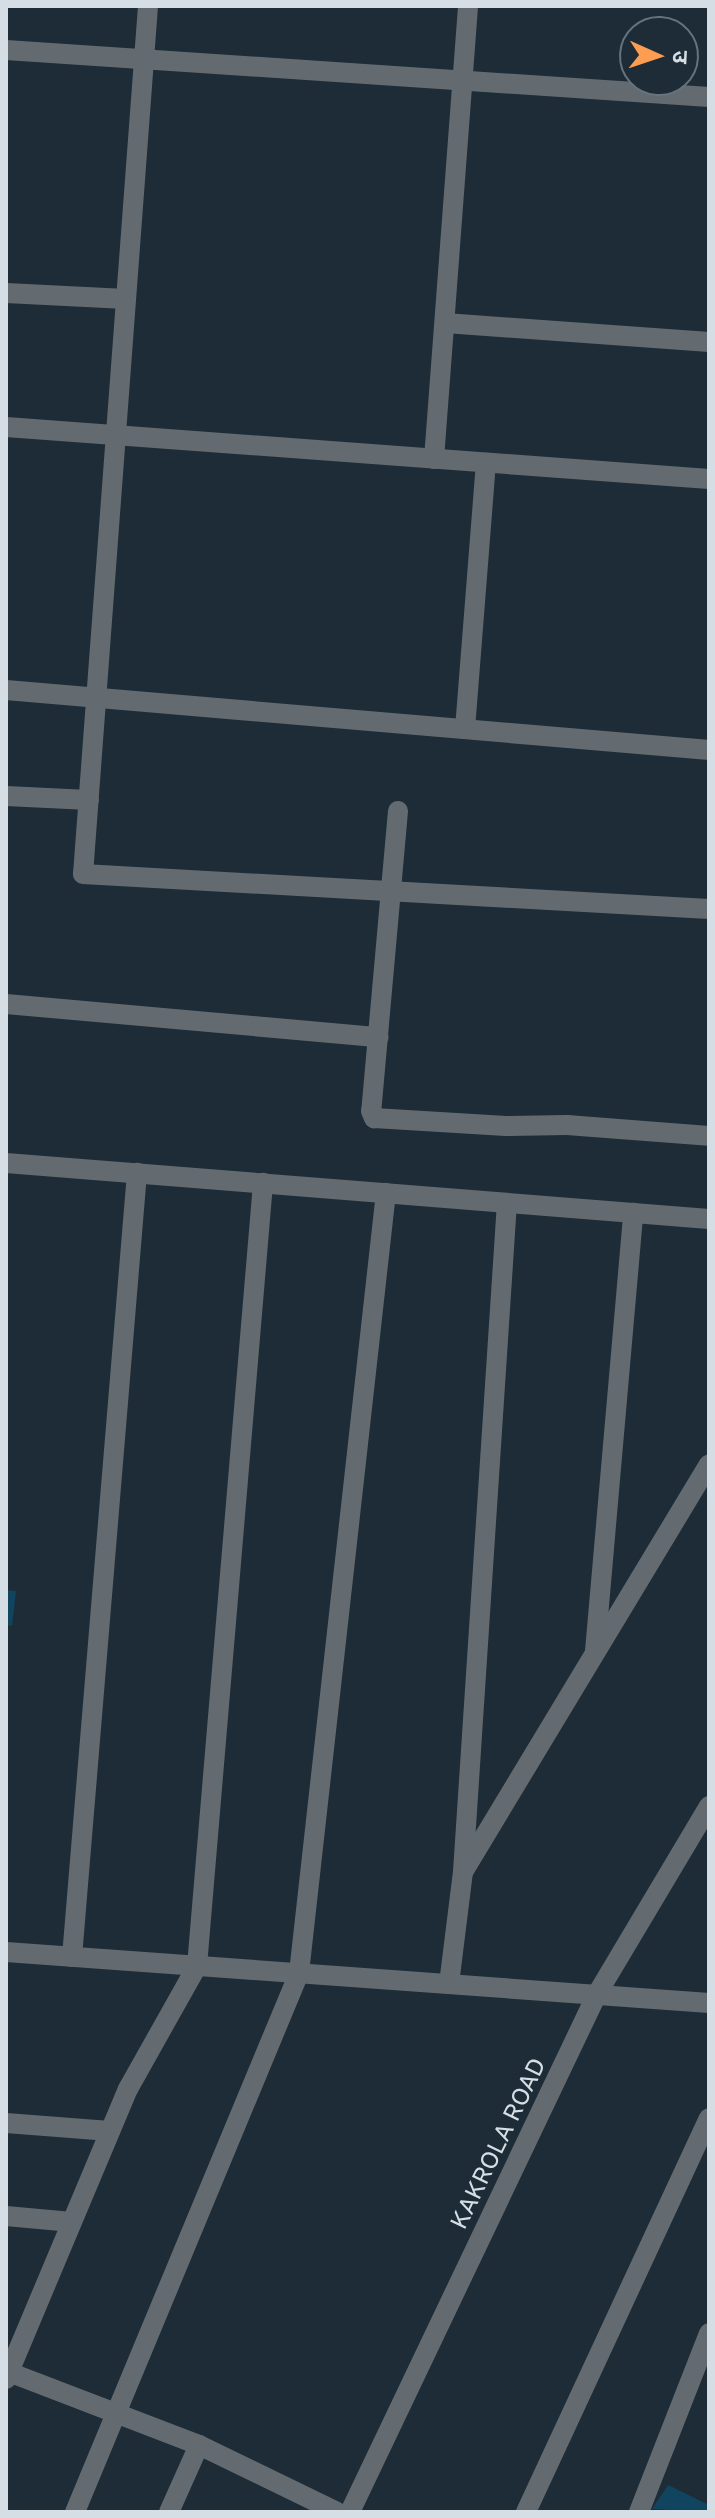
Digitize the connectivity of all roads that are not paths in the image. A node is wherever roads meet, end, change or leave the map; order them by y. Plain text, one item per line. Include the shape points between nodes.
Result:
1 (148, 6) edge
2 (468, 6) edge
3 (6, 50) edge
4 (144, 59) junction
5 (462, 81) junction
6 (709, 97) edge
7 (6, 293) edge
8 (126, 299) junction
9 (445, 323) junction
10 (709, 342) edge
11 (6, 427) edge
12 (116, 436) junction
13 (434, 459) junction
14 (486, 463) junction
15 (709, 479) edge
16 (6, 690) edge
17 (97, 698) junction
18 (465, 729) junction
19 (709, 750) edge
20 (6, 796) edge
21 (89, 800) junction
22 (398, 811) dead end
23 (393, 892) junction
24 (709, 909) edge
25 (6, 1004) edge
26 (379, 1037) junction
27 (709, 1136) edge
28 (6, 1163) edge
29 (137, 1173) junction
30 (263, 1183) junction
31 (386, 1193) junction
32 (507, 1203) junction
33 (633, 1213) junction
34 (709, 1219) edge
35 (709, 1465) edge
36 (594, 1656) junction
37 (709, 1806) edge
38 (463, 1872) junction
39 (6, 1952) edge
40 (72, 1957) junction
41 (197, 1966) junction
42 (299, 1973) junction
43 (449, 1984) junction
44 (597, 1994) junction
45 (709, 2003) edge
46 (709, 2118) edge
47 (6, 2123) edge
48 (110, 2131) junction
49 (6, 2216) edge
50 (72, 2222) junction
51 (709, 2333) edge
52 (7, 2374) edge
53 (114, 2412) junction
54 (199, 2445) junction
55 (75, 2512) edge
56 (169, 2512) edge
57 (337, 2512) edge
58 (350, 2512) edge
59 (526, 2512) edge
60 (639, 2512) edge

1 - 4 street
2 - 5 street
3 - 4 street
4 - 5 street
4 - 8 street
5 - 6 street
5 - 9 street
7 - 8 street
8 - 12 street
9 - 10 street
9 - 13 street
11 - 12 street
12 - 13 street
12 - 17 street
13 - 14 street
14 - 15 street
14 - 18 street
16 - 17 street
17 - 18 street
17 - 21 street
18 - 19 street
20 - 21 street
21 - 23 street via 83,874
22 - 23 street
23 - 24 street
23 - 26 street
25 - 26 street
26 - 27 street via 371,1111 378,1120 567,1125
28 - 29 street
29 - 30 street
29 - 40 street
30 - 31 street
30 - 41 street
31 - 32 street
31 - 42 street
32 - 33 street
32 - 38 street
33 - 34 street
33 - 36 street
35 - 36 street
36 - 38 street
37 - 44 street, KAKROLA ROAD
38 - 43 street
39 - 40 street
40 - 41 street
41 - 42 street
41 - 48 street
42 - 43 street
42 - 53 street
43 - 44 street
44 - 45 street
44 - 58 street, KAKROLA ROAD
46 - 59 street
47 - 48 street
48 - 50 street
49 - 50 street
50 - 52 street
51 - 60 street
52 - 53 street
53 - 54 street
53 - 55 street
54 - 56 street
54 - 57 street

